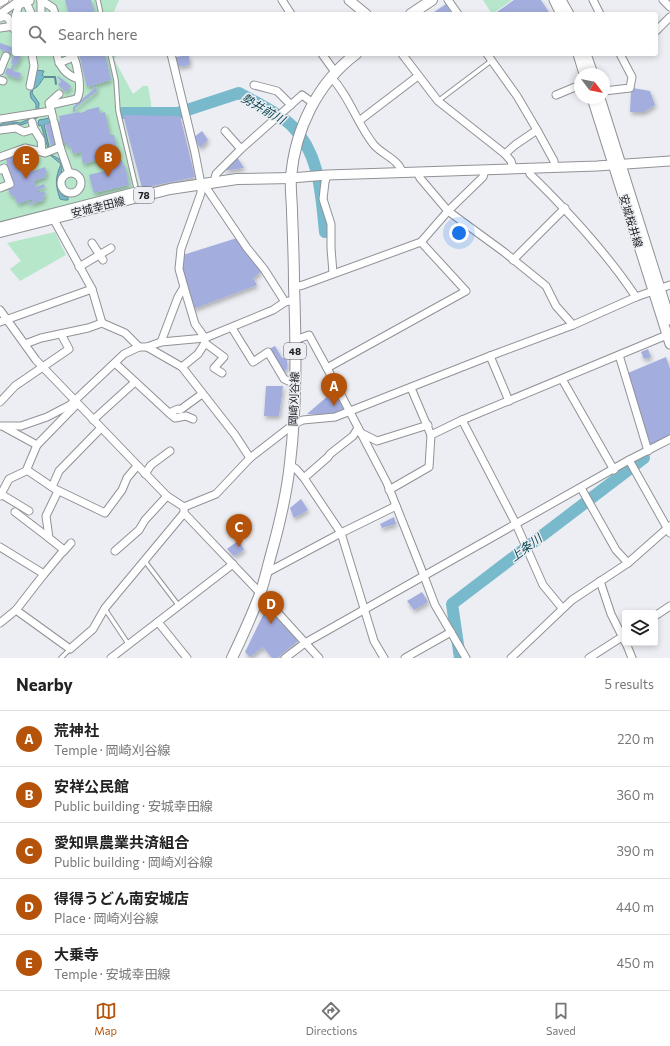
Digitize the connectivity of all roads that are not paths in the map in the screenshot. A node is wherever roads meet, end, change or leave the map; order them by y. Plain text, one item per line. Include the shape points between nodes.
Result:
1 (5, 0) edge
2 (14, 0) edge
3 (40, 0) edge
4 (53, 0) edge
5 (98, 0) edge
6 (282, 0) edge
7 (348, 0) edge
8 (432, 0) edge
9 (448, 0) edge
10 (554, 0) edge
11 (561, 0) edge
12 (593, 0) edge
13 (663, 0) edge
14 (25, 1) edge
15 (0, 3) edge
16 (670, 7) edge
17 (0, 9) edge
18 (54, 11) edge
19 (17, 12) edge
20 (30, 12) edge
21 (40, 12) edge
22 (101, 12) edge
23 (290, 12) edge
24 (363, 12) edge
25 (414, 12) edge
26 (457, 12) edge
27 (560, 12) edge
28 (568, 12) edge
29 (599, 12) edge
30 (0, 14) edge
31 (670, 17) edge
32 (0, 18) edge
33 (12, 24) edge
34 (12, 27) edge
35 (0, 28) edge
36 (658, 29) edge
37 (32, 56) edge
38 (57, 56) edge
39 (71, 56) edge
40 (74, 56) edge
41 (110, 56) edge
42 (171, 56) edge
43 (323, 56) edge
44 (354, 56) edge
45 (403, 56) edge
46 (488, 56) edge
47 (579, 56) edge
48 (587, 56) edge
49 (621, 56) edge
50 (7, 59) dead end
51 (491, 61) junction
52 (59, 63) junction
53 (582, 68) edge
54 (591, 68) edge
55 (0, 70) edge
56 (333, 75) junction
57 (418, 76) junction
58 (78, 79) junction
59 (254, 85) dead end
60 (30, 86) dead end
61 (574, 88) edge
62 (610, 90) edge
63 (59, 94) dead end
64 (556, 95) dead end
65 (438, 101) junction
66 (313, 103) junction
67 (594, 104) edge
68 (602, 104) edge
69 (291, 105) junction
70 (52, 114) junction
71 (0, 119) edge
72 (31, 121) junction
73 (359, 121) junction
74 (0, 130) edge
75 (537, 130) junction
76 (225, 131) dead end
77 (60, 147) junction
78 (241, 149) junction
79 (42, 152) junction
80 (505, 154) junction
81 (0, 157) edge
82 (670, 161) edge
83 (618, 165) junction
84 (555, 167) junction
85 (3, 168) edge
86 (512, 168) junction
87 (528, 168) junction
88 (485, 170) junction
89 (402, 172) junction
90 (417, 172) junction
91 (69, 173) junction
92 (327, 174) junction
93 (291, 178) junction
94 (214, 182) junction
95 (201, 184) junction
96 (6, 185) edge
97 (74, 193) junction
98 (137, 194) junction
99 (77, 205) junction
100 (565, 208) junction
101 (448, 211) junction
102 (53, 218) junction
103 (0, 226) edge
104 (0, 232) edge
105 (421, 242) junction
106 (92, 243) dead end
107 (111, 248) dead end
108 (102, 258) junction
109 (514, 260) junction
110 (79, 266) junction
111 (333, 273) junction
112 (670, 285) edge
113 (184, 287) junction
114 (294, 287) junction
115 (92, 289) junction
116 (657, 289) junction
117 (636, 297) junction
118 (290, 301) junction
119 (0, 310) edge
120 (670, 320) edge
121 (3, 321) edge
122 (102, 323) junction
123 (573, 326) junction
124 (232, 328) junction
125 (61, 334) junction
126 (669, 339) edge
127 (205, 340) junction
128 (295, 340) junction
129 (162, 342) junction
130 (25, 344) junction
131 (143, 347) junction
132 (618, 355) junction
133 (490, 356) junction
134 (115, 363) junction
135 (43, 367) junction
136 (182, 367) junction
137 (327, 368) junction
138 (222, 373) dead end
139 (562, 379) junction
140 (135, 382) junction
141 (295, 384) junction
142 (411, 388) junction
143 (202, 394) junction
144 (509, 401) junction
145 (0, 402) edge
146 (76, 402) junction
147 (349, 411) junction
148 (169, 413) junction
149 (193, 419) dead end
150 (93, 420) junction
151 (462, 420) junction
152 (294, 424) junction
153 (428, 425) junction
154 (2, 427) edge
155 (101, 428) junction
156 (360, 430) junction
157 (431, 434) junction
158 (670, 439) edge
159 (37, 445) junction
160 (170, 451) dead end
161 (648, 451) junction
162 (250, 458) junction
163 (629, 460) junction
164 (290, 465) junction
165 (138, 466) junction
166 (27, 470) junction
167 (614, 470) junction
168 (145, 474) junction
169 (304, 478) junction
170 (581, 488) junction
171 (55, 489) junction
172 (389, 490) junction
173 (1, 495) edge
174 (167, 496) junction
175 (396, 506) junction
176 (184, 510) junction
177 (29, 511) dead end
178 (15, 512) dead end
179 (516, 524) junction
180 (669, 529) edge
181 (341, 533) junction
182 (49, 538) junction
183 (71, 543) dead end
184 (0, 547) edge
185 (115, 551) dead end
186 (63, 552) junction
187 (144, 560) junction
188 (628, 563) junction
189 (233, 564) junction
190 (266, 573) junction
191 (44, 574) junction
192 (424, 576) junction
193 (600, 581) junction
194 (260, 593) junction
195 (179, 606) junction
196 (670, 606) edge
197 (104, 608) junction
198 (562, 608) junction
199 (364, 609) junction
200 (16, 610) junction
201 (658, 614) edge
202 (0, 622) edge
203 (158, 622) junction
204 (450, 632) junction
205 (622, 634) edge
206 (622, 641) edge
207 (305, 643) junction
208 (129, 644) junction
209 (628, 646) edge
210 (70, 649) junction
211 (61, 658) edge
212 (111, 658) edge
213 (187, 658) edge
214 (232, 658) edge
215 (285, 658) edge
216 (319, 658) edge
217 (384, 658) edge
218 (405, 658) edge
219 (466, 658) edge
220 (511, 658) edge
221 (589, 658) edge
222 (632, 658) edge

1 - 15 street
2 - 17 street
3 - 18 street
3 - 21 street
4 - 18 street
5 - 22 lane
6 - 23 street
7 - 24 main road
8 - 25 main road
9 - 26 street
10 - 27 main road
11 - 28 main road
12 - 29 street
13 - 16 street
14 - 19 street via 19,5
14 - 20 street
14 - 30 street
31 - 36 street
32 - 33 street via 4,16
34 - 35 street
37 - 60 street via 34,66
38 - 52 street
39 - 52 street
40 - 58 street
41 - 98 lane via 116,80 118,111
42 - 95 street
43 - 56 street
44 - 56 main road, 岡崎刈谷線 / 48
45 - 57 street
46 - 51 street
47 - 53 main road
48 - 54 main road
49 - 62 street via 632,76 630,88
50 - 55 street
51 - 65 lane
51 - 75 street via 517,96
52 - 58 street via 63,70
56 - 66 main road, 岡崎刈谷線 / 48
56 - 73 street
57 - 65 street
57 - 73 street
58 - 70 street via 77,99
59 - 69 street via 277,91
61 - 64 street
63 - 70 street via 49,103
65 - 80 street
66 - 69 street via 302,95
66 - 93 main road, 岡崎刈谷線 / 48 via 297,144
67 - 83 main road, 安城桜井線
68 - 83 main road, 安城桜井線
69 - 78 street
70 - 72 street
70 - 77 street
71 - 72 street
72 - 74 street via 24,132 16,128
72 - 79 street via 41,140
73 - 89 street via 367,137 379,151 400,165
75 - 80 street
75 - 84 street
76 - 78 street
77 - 79 street
77 - 91 street
78 - 94 street via 216,174
79 - 81 street via 25,148
80 - 86 street via 512,161
82 - 83 main road
83 - 84 main road
83 - 116 main road, 安城桜井線
84 - 87 main road
85 - 96 street
86 - 87 main road
86 - 88 main road
87 - 100 street via 530,174
88 - 90 main road
88 - 101 street via 483,178
89 - 90 main road
89 - 92 main road
90 - 101 street
91 - 97 street via 77,175 80,180 81,186
91 - 97 street via 61,184 68,193
92 - 93 main road
92 - 111 street via 323,199 331,224
93 - 94 main road, 安城幸田線 / 78
93 - 114 main road, 岡崎刈谷線 / 48
94 - 95 main road, 安城幸田線 / 78
95 - 98 main road, 安城幸田線 / 78
95 - 113 street via 201,193 181,249 179,269
95 - 118 street via 247,248
97 - 99 street
98 - 99 street
98 - 102 main road, 安城幸田線 / 78
99 - 103 street
100 - 109 street
100 - 117 street via 619,271
101 - 105 street
101 - 109 street
102 - 104 main road, 安城幸田線 / 78
102 - 110 street
105 - 111 street
105 - 137 street via 466,291
106 - 108 street
107 - 108 street
108 - 110 street
109 - 123 street via 546,286 556,306
110 - 115 street
111 - 114 street
112 - 116 street
113 - 127 street via 195,324
113 - 129 street
114 - 118 main road, 岡崎刈谷線 / 48
115 - 121 street
115 - 122 street
116 - 117 street
116 - 120 main road, 安城桜井線
116 - 126 main road, 安城桜井線
117 - 123 street
118 - 124 street
118 - 128 main road, 岡崎刈谷線 / 48
119 - 121 street
121 - 130 street
122 - 125 street
122 - 131 street via 125,333
123 - 133 street
124 - 127 street
124 - 141 street via 253,362 268,352 284,378
125 - 130 street
125 - 135 street via 69,349
126 - 132 street
127 - 129 street
127 - 136 street via 198,354
127 - 138 street via 224,357 214,368
128 - 137 street via 309,335
128 - 141 main road, 岡崎刈谷線 / 48
129 - 131 street
130 - 135 street
131 - 134 street via 124,354
131 - 136 street
132 - 139 street
132 - 161 street
133 - 142 street
133 - 144 street
134 - 140 street
134 - 146 street via 79,396
135 - 145 street via 15,386
135 - 146 street
136 - 143 street
137 - 147 street
139 - 144 street
139 - 167 street
140 - 148 street
140 - 150 street
141 - 152 main road, 岡崎刈谷線 / 48
142 - 147 street
142 - 153 street
143 - 148 street via 180,410
143 - 162 street
144 - 151 street
146 - 150 street
146 - 154 street via 47,417 21,426
146 - 159 street
147 - 152 street via 335,417 303,420
147 - 156 street
148 - 149 street via 174,418 186,416
150 - 155 street
151 - 157 street
151 - 179 street
152 - 162 street
152 - 164 main road, 岡崎刈谷線 / 48
153 - 156 street via 377,441
153 - 157 street
154 - 159 street
155 - 165 street
155 - 171 street via 59,471
156 - 169 street
156 - 172 street
157 - 172 street via 429,467
158 - 161 street
159 - 166 street
160 - 168 street via 151,465
161 - 163 street
162 - 176 street via 216,494
163 - 167 street
163 - 180 street
164 - 169 street
164 - 190 main road, 岡崎刈谷線 / 48 via 281,517
165 - 168 street
165 - 171 street via 105,513
166 - 171 street
166 - 173 street via 9,479
167 - 170 street
168 - 174 street
169 - 181 street
170 - 179 street
170 - 188 street via 616,550
171 - 182 street via 46,516
172 - 175 street
173 - 177 street
174 - 176 street
174 - 185 street via 139,530
175 - 181 street
175 - 192 street
176 - 187 street
176 - 189 street
178 - 182 street
179 - 192 street
179 - 198 street via 543,584
180 - 188 street
181 - 190 street
181 - 199 street
182 - 186 street via 64,550
183 - 186 street
184 - 191 street
186 - 191 street
187 - 195 lane
187 - 197 street
188 - 193 street
189 - 194 street
189 - 195 street
190 - 194 main road, 岡崎刈谷線 / 48
191 - 200 street
192 - 199 street
192 - 204 street via 435,605
193 - 198 street
193 - 205 street via 611,614
194 - 207 street
194 - 214 main road, 岡崎刈谷線 / 48
195 - 203 street
196 - 201 street
197 - 208 lane
197 - 210 street via 93,629
198 - 220 street
199 - 207 street
199 - 217 street via 374,640
200 - 202 street
200 - 210 street
203 - 208 street
203 - 213 street
204 - 218 street
204 - 219 street
206 - 221 street
207 - 215 street
207 - 216 street
208 - 212 street
209 - 222 street
210 - 211 lane

